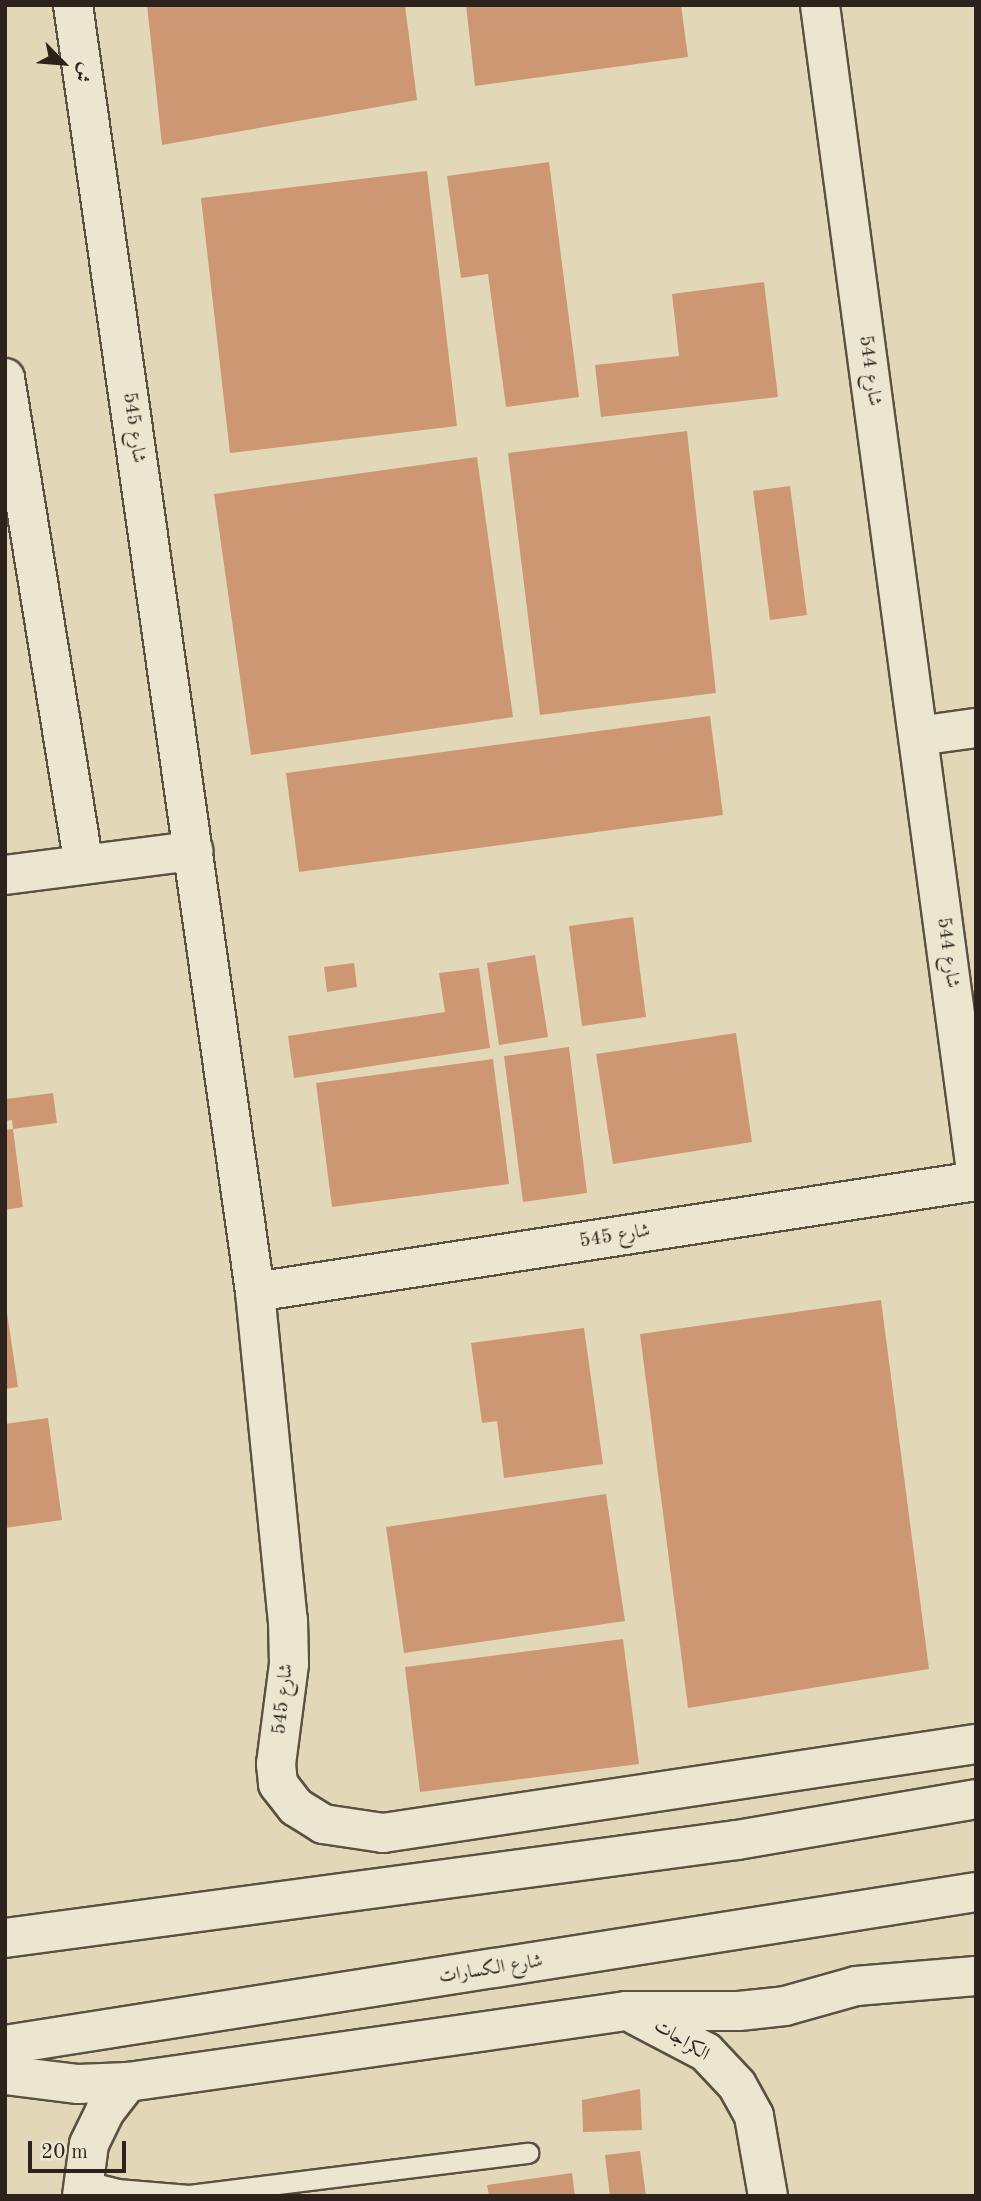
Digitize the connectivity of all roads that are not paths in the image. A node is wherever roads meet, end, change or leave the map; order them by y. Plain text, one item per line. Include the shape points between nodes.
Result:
1 (73, 5) edge
2 (820, 5) edge
3 (5, 378) edge
4 (976, 728) edge
5 (918, 736) junction
6 (192, 851) junction
7 (84, 865) junction
8 (5, 875) edge
9 (976, 1171) edge
10 (976, 1181) edge
11 (254, 1292) junction
12 (974, 1744) edge
13 (976, 1799) edge
14 (976, 1892) edge
15 (935, 1900) junction
16 (976, 1910) edge
17 (5, 1938) edge
18 (976, 1976) edge
19 (626, 2011) junction
20 (5, 2045) edge
21 (5, 2076) edge
22 (128, 2082) junction
23 (528, 2153) dead end
24 (82, 2188) edge
25 (768, 2196) edge

1 - 6 street, شارع 545
2 - 5 street, شارع 544
3 - 7 street
4 - 5 street
5 - 9 street, شارع 544
6 - 7 street
6 - 11 street, شارع 545
7 - 8 street
10 - 11 street, شارع 545
11 - 12 street, شارع 545 via 288,1620 289,1664 276,1764 278,1784 296,1807 323,1824 383,1833
13 - 17 street via 737,1840
14 - 15 street, شارع الكسارات
15 - 16 street
15 - 20 street, شارع الكسارات
18 - 19 street via 856,1986 785,2006 739,2011
19 - 22 street
19 - 25 street, الكراجات via 706,2052 737,2085 754,2116
21 - 22 street via 78,2084
22 - 24 street via 95,2133
23 - 24 lane via 225,2193 153,2194

